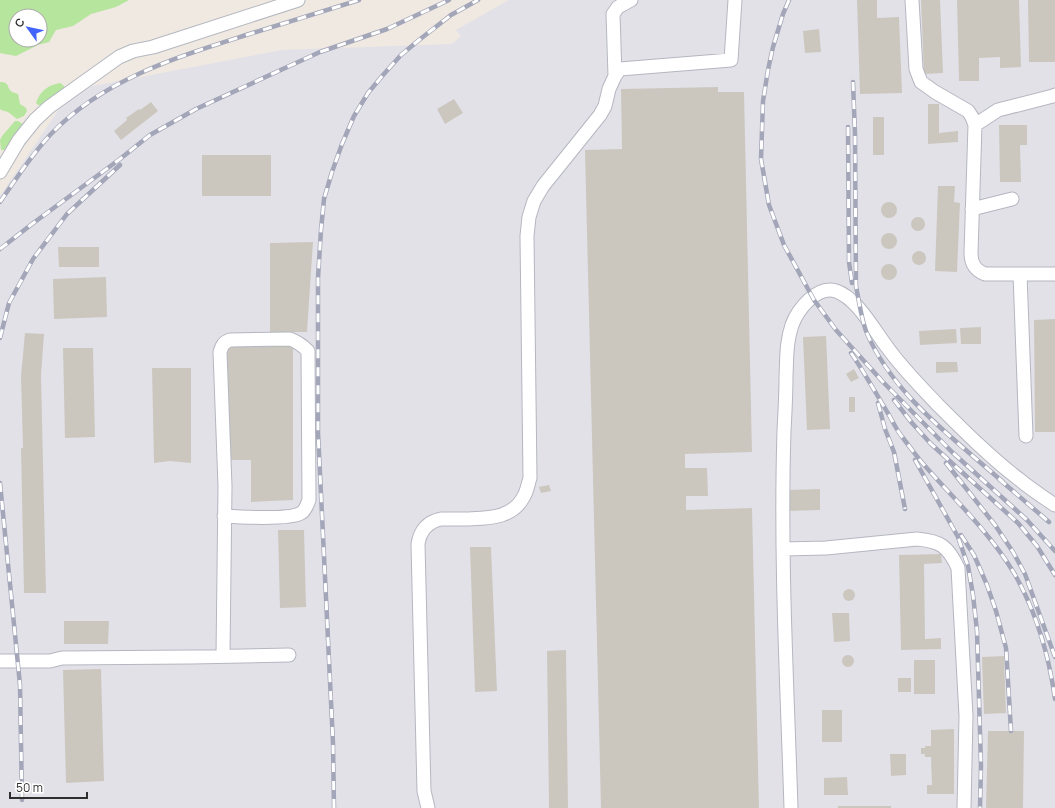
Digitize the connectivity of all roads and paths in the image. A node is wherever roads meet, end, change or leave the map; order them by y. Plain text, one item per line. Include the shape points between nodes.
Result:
1 (298, 0) edge
2 (631, 0) edge
3 (735, 0) edge
4 (912, 0) edge
5 (615, 76) junction
6 (1054, 96) edge
7 (975, 124) junction
8 (0, 172) edge
9 (1012, 199) dead end
10 (972, 209) junction
11 (1020, 274) junction
12 (1055, 274) edge
13 (1026, 436) dead end
14 (1055, 505) edge
15 (224, 516) junction
16 (782, 549) junction
17 (289, 655) dead end
18 (223, 656) junction
19 (0, 661) edge
20 (428, 808) edge
21 (791, 808) edge
22 (964, 808) edge

1 - 8 lane via 119,57 35,120 19,140
2 - 5 lane via 618,7 613,14
3 - 5 lane via 731,60 620,69
4 - 7 lane via 916,70 921,82 968,111
5 - 20 lane via 600,115 543,186 534,201 529,217 526,236 530,478 525,495 513,510 504,515 492,518 436,520 424,528 419,538 424,791
6 - 7 lane via 998,110
7 - 10 lane
9 - 10 lane
10 - 11 lane via 970,253 975,268 985,274
11 - 12 lane
11 - 13 lane
14 - 16 lane via 1020,480 954,421 907,373 860,310 844,295 826,290 812,296 801,310 793,323 786,348
15 - 15 lane via 221,346 230,340 297,341 308,351 306,508 290,517
15 - 18 lane
16 - 21 lane
16 - 22 lane via 826,548 917,539 940,544 953,556 958,568 966,716
17 - 18 lane
18 - 19 lane

